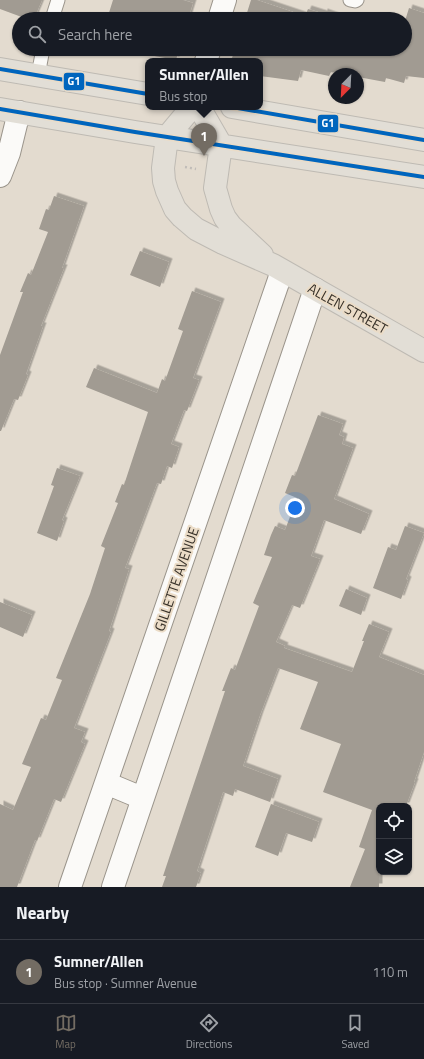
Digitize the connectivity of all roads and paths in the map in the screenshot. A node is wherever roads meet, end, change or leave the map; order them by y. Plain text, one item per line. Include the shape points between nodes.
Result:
1 (58, 0) edge
2 (225, 0) edge
3 (350, 0) edge
4 (357, 0) edge
5 (54, 12) edge
6 (221, 12) edge
7 (42, 56) edge
8 (0, 69) edge
9 (38, 75) junction
10 (145, 93) edge
11 (9, 110) edge
12 (190, 110) edge
13 (201, 110) edge
14 (249, 110) edge
15 (167, 137) junction
16 (424, 140) edge
17 (220, 145) junction
18 (0, 176) edge
19 (424, 177) edge
20 (277, 268) junction
21 (315, 290) junction
22 (424, 351) edge
23 (106, 783) junction
24 (142, 798) junction
25 (70, 887) edge
26 (113, 887) edge

1 - 5 lane
2 - 6 street
3 - 4 lane
7 - 9 lane
8 - 9 main road
9 - 10 main road
11 - 15 main road
11 - 18 street via 9,153
12 - 15 main road
13 - 17 main road
14 - 16 main road
15 - 17 main road
15 - 20 main road, ALLEN STREET via 162,168 164,181 171,200 182,217 196,229
17 - 19 main road
17 - 20 main road, ALLEN STREET via 215,188 225,218
20 - 21 main road, ALLEN STREET
20 - 23 street, GILLETTE AVENUE
21 - 22 main road, ALLEN STREET
21 - 24 street
23 - 24 street
23 - 25 street, GILLETTE AVENUE
24 - 26 street

